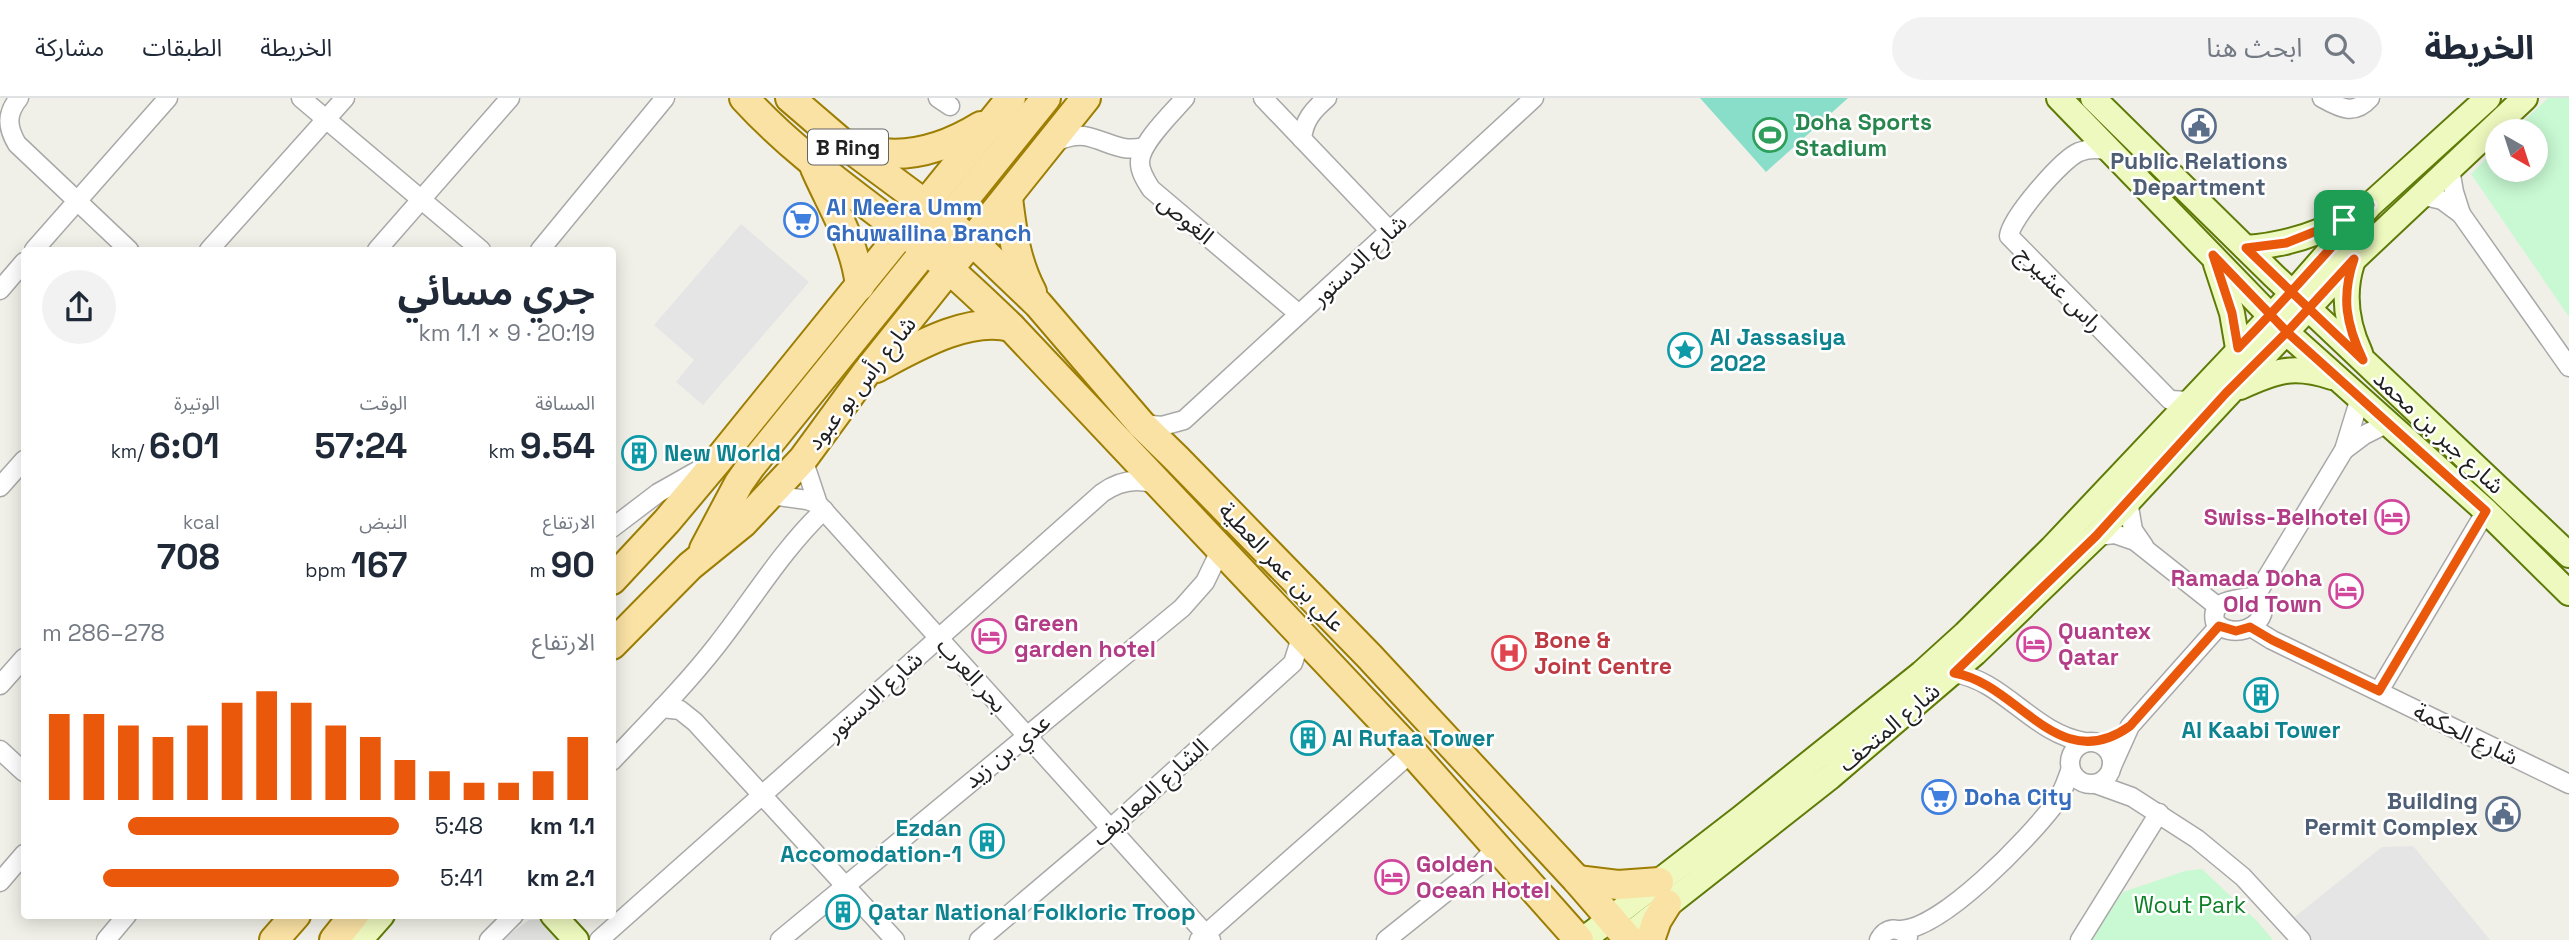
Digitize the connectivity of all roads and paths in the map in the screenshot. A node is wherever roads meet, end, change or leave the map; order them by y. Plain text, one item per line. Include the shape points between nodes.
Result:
1 (19, 98) edge
2 (168, 98) edge
3 (301, 98) edge
4 (345, 98) edge
5 (510, 98) edge
6 (744, 98) edge
7 (790, 98) edge
8 (1046, 98) edge
9 (1086, 98) edge
10 (1185, 98) edge
11 (1263, 98) edge
12 (1326, 98) edge
13 (1534, 98) edge
14 (2059, 98) edge
15 (2093, 98) edge
16 (2322, 98) edge
17 (2370, 98) edge
18 (2488, 98) edge
19 (2525, 98) edge
20 (663, 99) edge
21 (1003, 107) edge
22 (325, 120) junction
23 (5, 132) edge
24 (1302, 139) junction
25 (840, 141) junction
26 (1048, 145) junction
27 (1144, 148) junction
28 (2111, 152) junction
29 (812, 162) junction
30 (2451, 169) junction
31 (2420, 195) junction
32 (1008, 198) junction
33 (421, 199) junction
34 (76, 202) junction
35 (925, 204) junction
36 (2370, 205) junction
37 (2461, 214) junction
38 (947, 221) junction
39 (1390, 231) junction
40 (914, 241) junction
41 (973, 242) junction
42 (37, 247) edge
43 (126, 247) edge
44 (212, 247) edge
45 (380, 247) edge
46 (477, 247) edge
47 (542, 247) edge
48 (2246, 248) junction
49 (2213, 255) junction
50 (2354, 259) junction
51 (21, 266) edge
52 (949, 270) junction
53 (860, 286) junction
54 (0, 290) edge
55 (2301, 301) junction
56 (1038, 304) junction
57 (1299, 314) junction
58 (2278, 324) junction
59 (1011, 327) junction
60 (2238, 348) junction
61 (2363, 360) junction
62 (2569, 368) edge
63 (866, 373) junction
64 (2339, 379) junction
65 (2226, 393) junction
66 (2360, 398) junction
67 (2189, 401) junction
68 (1184, 420) junction
69 (2388, 423) junction
70 (1141, 424) junction
71 (2344, 450) junction
72 (1176, 458) junction
73 (719, 459) junction
74 (803, 459) junction
75 (21, 466) edge
76 (1160, 486) junction
77 (0, 487) edge
78 (771, 495) junction
79 (2128, 501) junction
80 (821, 507) junction
81 (616, 508) edge
82 (635, 510) junction
83 (2486, 511) junction
84 (616, 525) edge
85 (2096, 536) junction
86 (2144, 546) junction
87 (1220, 551) junction
88 (2569, 555) edge
89 (700, 557) junction
90 (616, 576) edge
91 (2569, 593) edge
92 (2255, 597) junction
93 (2217, 606) junction
94 (2219, 626) junction
95 (2250, 627) junction
96 (1296, 631) junction
97 (939, 638) junction
98 (616, 641) edge
99 (1975, 653) junction
100 (21, 660) edge
101 (1954, 673) junction
102 (1985, 684) junction
103 (0, 685) edge
104 (2379, 691) junction
105 (662, 708) junction
106 (1381, 719) junction
107 (2130, 726) junction
108 (2053, 733) junction
109 (1027, 735) junction
110 (2089, 742) junction
111 (0, 750) edge
112 (1412, 752) junction
113 (616, 757) edge
114 (2112, 767) junction
115 (2070, 768) junction
116 (21, 769) edge
117 (2092, 784) junction
118 (2569, 784) edge
119 (762, 795) junction
120 (2132, 797) junction
121 (2055, 804) junction
122 (2159, 813) junction
123 (1111, 828) junction
124 (1494, 845) junction
125 (21, 858) edge
126 (1577, 880) junction
127 (0, 882) edge
128 (845, 885) junction
129 (1663, 893) junction
130 (1549, 905) junction
131 (124, 919) edge
132 (292, 919) edge
133 (351, 919) edge
134 (378, 919) edge
135 (510, 919) edge
136 (557, 919) edge
137 (1609, 936) edge
138 (1908, 937) edge
139 (1205, 938) edge
140 (106, 940) edge
141 (274, 940) edge
142 (334, 940) edge
143 (360, 940) edge
144 (489, 940) edge
145 (576, 940) edge
146 (599, 940) edge
147 (780, 940) edge
148 (895, 940) edge
149 (979, 940) edge
150 (1386, 940) edge
151 (1551, 940) edge
152 (1879, 940) edge
153 (2080, 940) edge
154 (2301, 940) edge

1 - 23 street
2 - 34 street
3 - 22 street
4 - 22 street
5 - 33 street
6 - 29 main road, B Ring
7 - 25 main road, B Ring
8 - 38 main road
9 - 26 main road, شارع رأس بو عبود
10 - 27 street
11 - 24 street
12 - 24 street via 1307,119
13 - 39 street, شارع الدستور
14 - 28 street, شارع جبر بن محمد
15 - 48 street
16 - 17 street via 2348,110
18 - 36 street
19 - 30 street
20 - 47 street
21 - 25 main road via 967,135 916,153 864,150
21 - 35 main road
22 - 33 street
22 - 44 street
23 - 34 street
24 - 39 street
25 - 35 main road, B Ring
26 - 27 street via 1069,136 1084,136 1122,149
26 - 32 main road, شارع رأس بو عبود
27 - 57 street, الغوص via 1140,167 1151,189
28 - 49 street, شارع جبر بن محمد
28 - 67 street, راس عشيرج via 2091,149 2070,157 2014,221 2009,236 2170,400
29 - 40 main road, B Ring
29 - 53 main road via 857,260
30 - 31 street
30 - 37 street
31 - 37 street via 2442,200
31 - 50 street
32 - 41 main road, شارع رأس بو عبود
32 - 56 main road via 1019,263
33 - 45 street
33 - 46 street
34 - 42 street
34 - 43 street
35 - 38 main road, علي بن عمر العطية / B Ring
35 - 40 main road
36 - 48 street via 2315,233 2286,243
36 - 55 street
37 - 62 street
38 - 41 main road, علي بن عمر العطية / B Ring
38 - 52 main road via 939,247
39 - 57 street, شارع الدستور
40 - 52 main road, B Ring
40 - 53 main road
40 - 89 main road via 739,483
41 - 52 main road, شارع رأس بو عبود
41 - 56 main road, علي بن عمر العطية
48 - 55 street, شارع جبر بن محمد
49 - 58 street, شارع جبر بن محمد
49 - 60 street
50 - 55 street
50 - 61 street via 2346,307 2351,335
51 - 54 street
52 - 59 main road, علي بن عمر العطية
52 - 63 main road, شارع رأس بو عبود
53 - 73 main road
55 - 58 street
55 - 61 street, شارع جبر بن محمد
56 - 70 main road, علي بن عمر العطية
57 - 68 street, شارع الدستور
58 - 60 street, شارع المتحف
58 - 64 street, شارع جبر بن محمد
58 - 65 street, شارع المتحف
59 - 63 main road via 987,323 941,337
59 - 76 main road, علي بن عمر العطية
60 - 67 street, شارع المتحف
61 - 88 street, شارع جبر بن محمد
63 - 74 main road, شارع رأس بو عبود
64 - 65 street via 2287,370
64 - 66 street, شارع جبر بن محمد
65 - 79 street, شارع المتحف
66 - 69 street, شارع جبر بن محمد
66 - 71 street
67 - 129 street, شارع المتحف via 2052,548 1939,657 1785,783
68 - 70 street via 1162,426
68 - 72 street
69 - 71 street
69 - 83 street, شارع جبر بن محمد
70 - 72 main road, علي بن عمر العطية
71 - 92 street
72 - 126 main road, علي بن عمر العطية via 1369,656
73 - 82 street
73 - 90 main road
74 - 78 main road, شارع رأس بو عبود
74 - 80 street, بحر العرب
75 - 77 street
76 - 87 main road, علي بن عمر العطية
76 - 97 street, شارع الدستور via 1136,480 1112,486
78 - 80 street via 807,500
78 - 89 main road, شارع رأس بو عبود
79 - 85 street, شارع المتحف
79 - 86 street via 2133,530
80 - 97 street, بحر العرب
80 - 105 street via 716,646
81 - 82 street
82 - 84 street
83 - 91 street, شارع جبر بن محمد
83 - 104 street
85 - 86 street via 2121,535
85 - 99 street, شارع المتحف
86 - 93 street
87 - 96 main road, علي بن عمر العطية
87 - 109 street, عدي بن زيد via 1205,582 1182,608
89 - 98 main road, شارع رأس بو عبود
92 - 93 street
92 - 95 street via 2263,612
93 - 94 street via 2214,617
94 - 95 street via 2236,631
94 - 107 street
95 - 104 street, شارع الحكمة
96 - 106 main road, علي بن عمر العطية
96 - 123 street, الشارع المعاريف via 1293,663
97 - 109 street, بحر العرب
97 - 119 street, شارع الدستور
99 - 101 street, شارع المتحف
99 - 102 street
100 - 103 street
101 - 102 street
101 - 129 street, شارع المتحف via 1830,777
102 - 108 street
104 - 118 street, شارع الحكمة
105 - 113 street
105 - 119 street via 688,715
106 - 112 main road, علي بن عمر العطية
106 - 137 main road via 1445,767
107 - 110 street
107 - 114 street
108 - 110 street
108 - 115 street
109 - 123 street, بحر العرب
109 - 128 street, عدي بن زيد
110 - 114 street via 2108,750
110 - 115 street via 2073,751
111 - 116 street
112 - 124 main road, علي بن عمر العطية
112 - 139 street
114 - 117 street via 2109,775
114 - 120 street
115 - 117 street via 2080,782
115 - 121 street
117 - 120 street
117 - 121 street
119 - 128 street
119 - 146 street, شارع الدستور
120 - 122 street
121 - 138 street via 1994,869
122 - 153 street
122 - 154 street via 2243,877
123 - 139 street, بحر العرب
123 - 149 street, الشارع المعاريف
124 - 130 main road, علي بن عمر العطية
124 - 150 street via 1481,864
125 - 127 street
126 - 129 main road
126 - 137 main road, علي بن عمر العطية
128 - 147 street, عدي بن زيد
128 - 148 street
129 - 137 street, شارع المتحف
129 - 137 main road via 1657,920
130 - 137 main road, علي بن عمر العطية
130 - 151 main road
131 - 140 street
132 - 141 main road
133 - 142 main road
134 - 143 street
135 - 144 street
136 - 145 street
138 - 152 street via 1890,930

